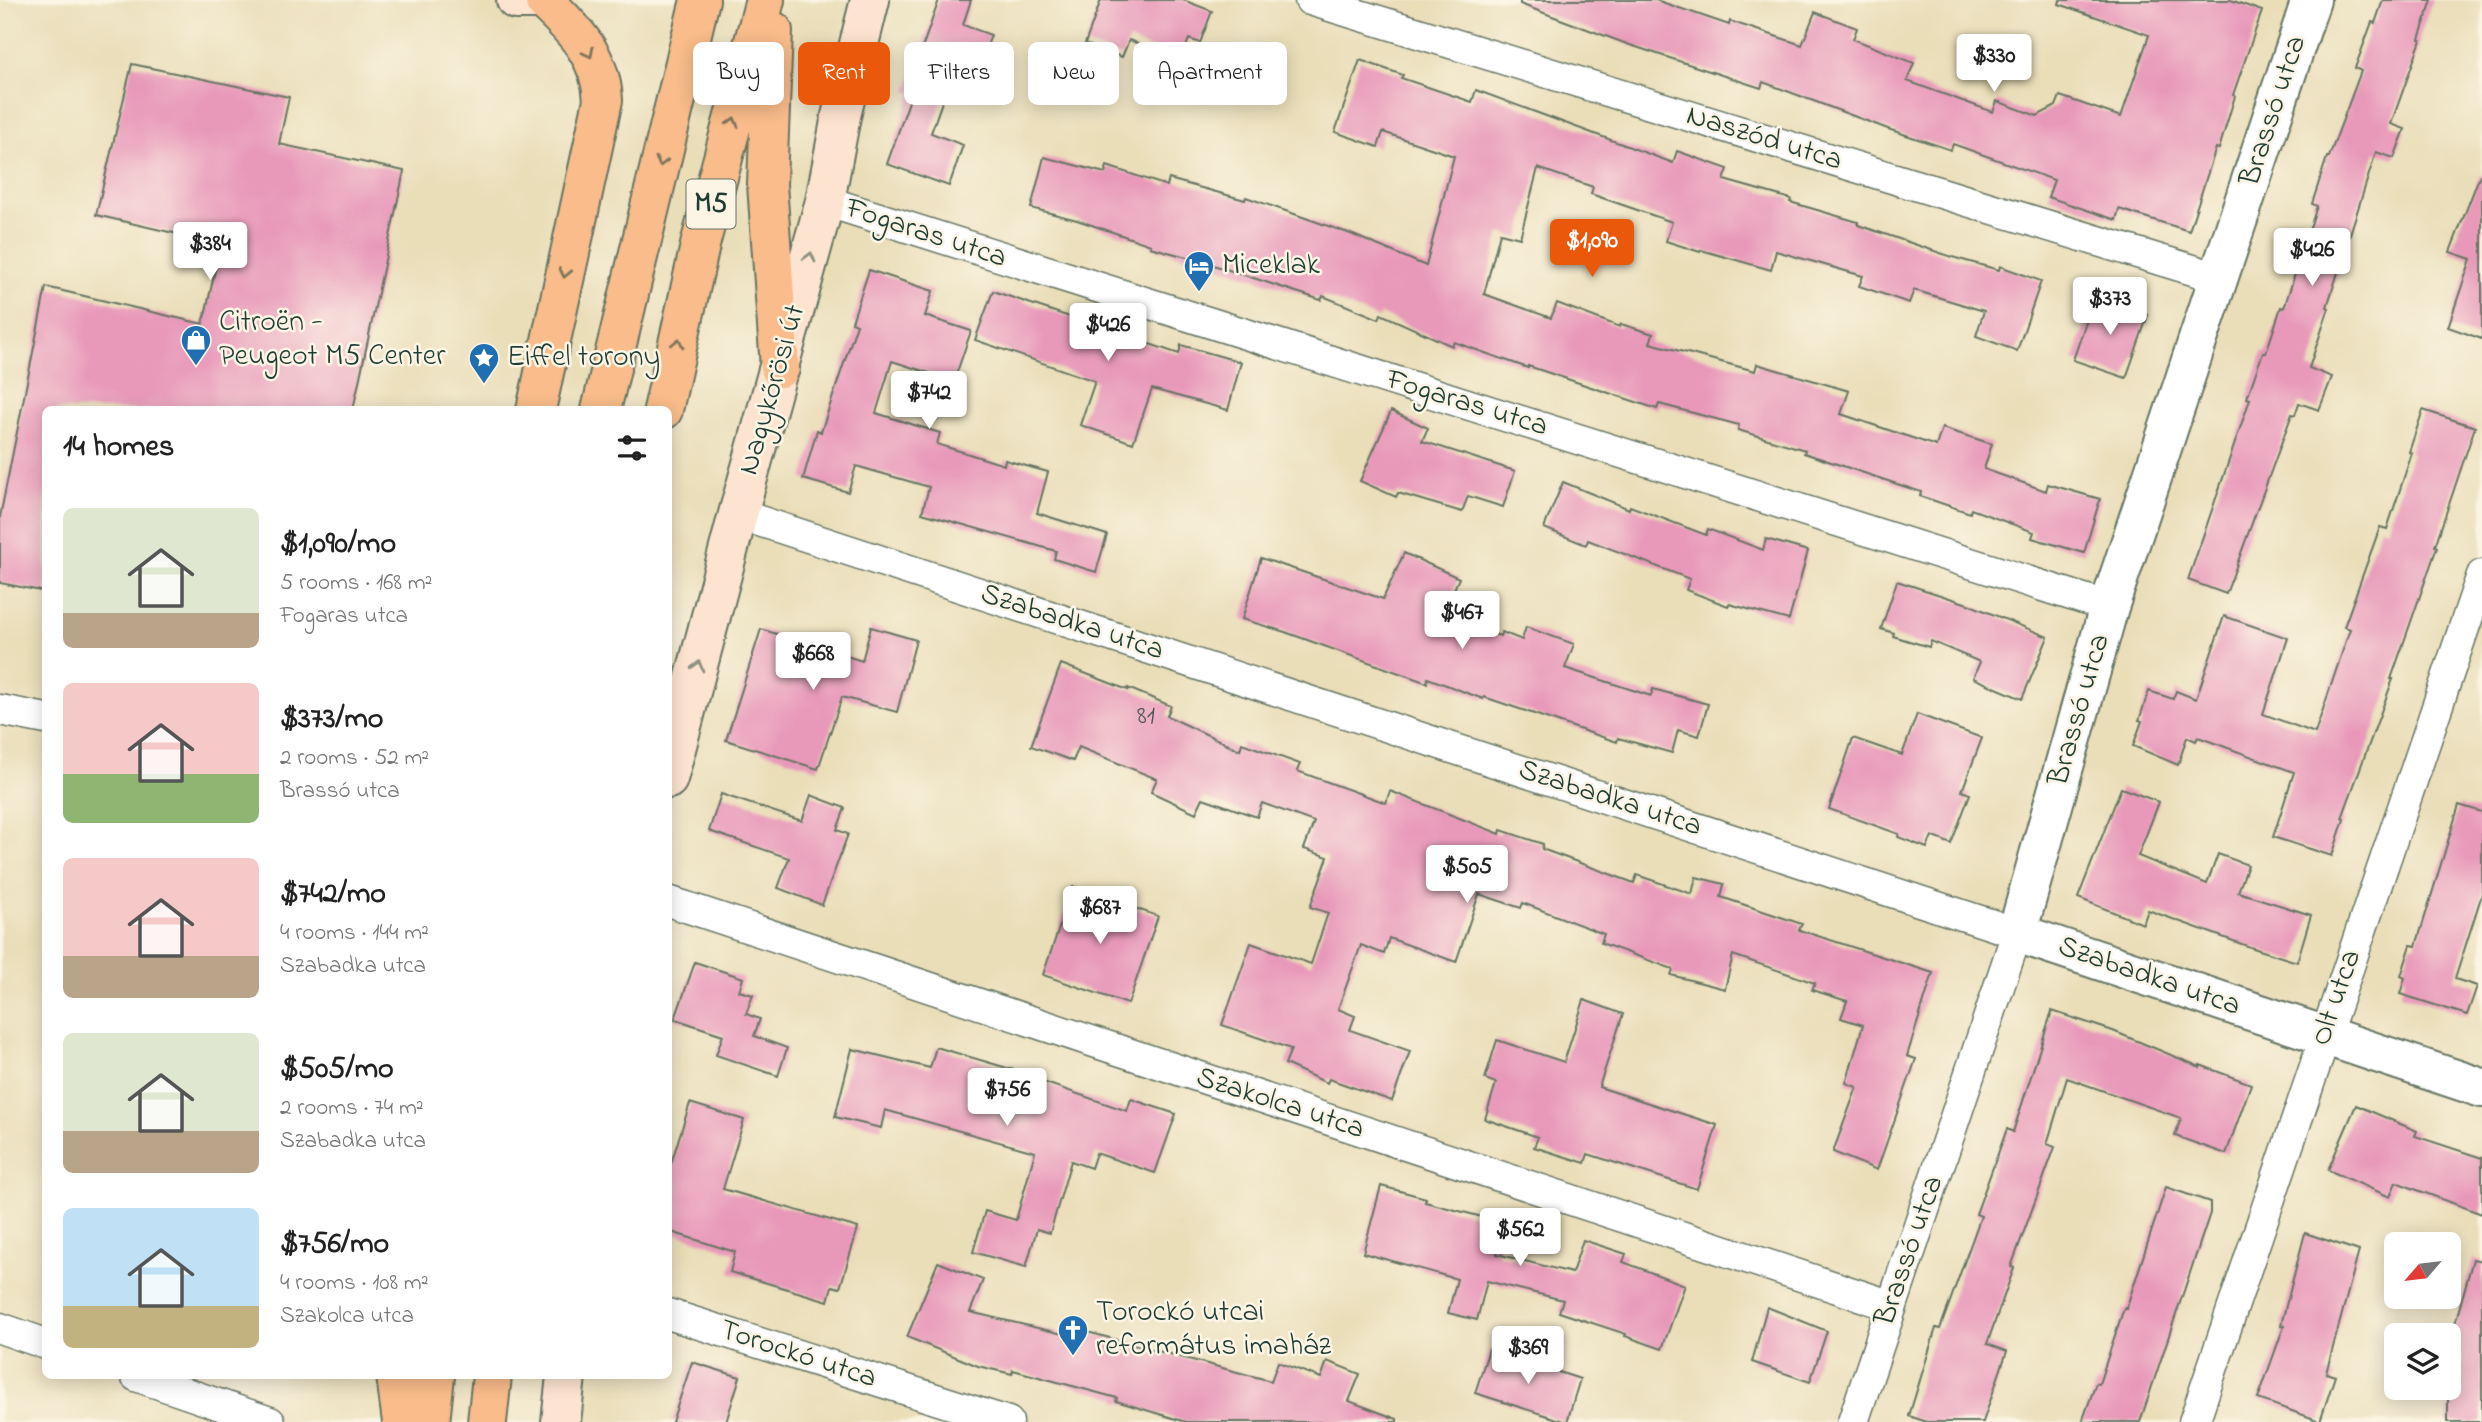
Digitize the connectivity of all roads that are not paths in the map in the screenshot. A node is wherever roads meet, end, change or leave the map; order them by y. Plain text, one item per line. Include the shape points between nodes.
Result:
1 (701, 0) edge
2 (765, 0) edge
3 (774, 0) edge
4 (870, 0) edge
5 (1310, 0) edge
6 (2311, 0) edge
7 (537, 1) edge
8 (825, 201) junction
9 (2219, 278) junction
10 (780, 368) junction
11 (537, 406) edge
12 (602, 406) edge
13 (664, 406) edge
14 (738, 514) junction
15 (2482, 575) edge
16 (2109, 607) junction
17 (0, 710) edge
18 (42, 718) edge
19 (672, 764) edge
20 (672, 902) edge
21 (2017, 933) junction
22 (2325, 1036) junction
23 (2482, 1088) edge
24 (1892, 1306) junction
25 (672, 1315) edge
26 (0, 1328) edge
27 (42, 1343) edge
28 (145, 1379) edge
29 (396, 1379) edge
30 (435, 1379) edge
31 (492, 1379) edge
32 (566, 1379) edge
33 (270, 1422) edge
34 (402, 1422) edge
35 (430, 1422) edge
36 (487, 1422) edge
37 (561, 1422) edge
38 (1008, 1422) edge
39 (1853, 1422) edge
40 (2194, 1422) edge

1 -> 12 main road, M5
13 -> 2 main road, M5 via 701,241
3 - 10 main road via 767,184
4 - 8 main road, Nagykőrösi út
5 - 9 street, Naszód utca
6 - 9 street, Brassó utca
7 -> 11 main road via 585,43 602,84 603,100
10 -> 8 main road, Nagykőrösi út
8 - 16 street, Fogaras utca
9 - 16 street, Brassó utca
10 - 14 main road, Nagykőrösi út
19 -> 14 main road, Nagykőrösi út
14 - 21 street, Szabadka utca
15 - 22 street, Olt utca
16 - 21 street, Brassó utca
17 - 18 street
20 - 24 street, Szakolca utca
21 - 22 street, Szabadka utca
21 - 24 street, Brassó utca
22 - 23 street, Szabadka utca
22 - 40 street, Olt utca
24 - 39 street, Brassó utca
25 - 38 street, Torockó utca
26 - 27 street
28 - 33 street
29 - 34 main road
30 - 35 main road
31 - 36 main road
32 - 37 main road

